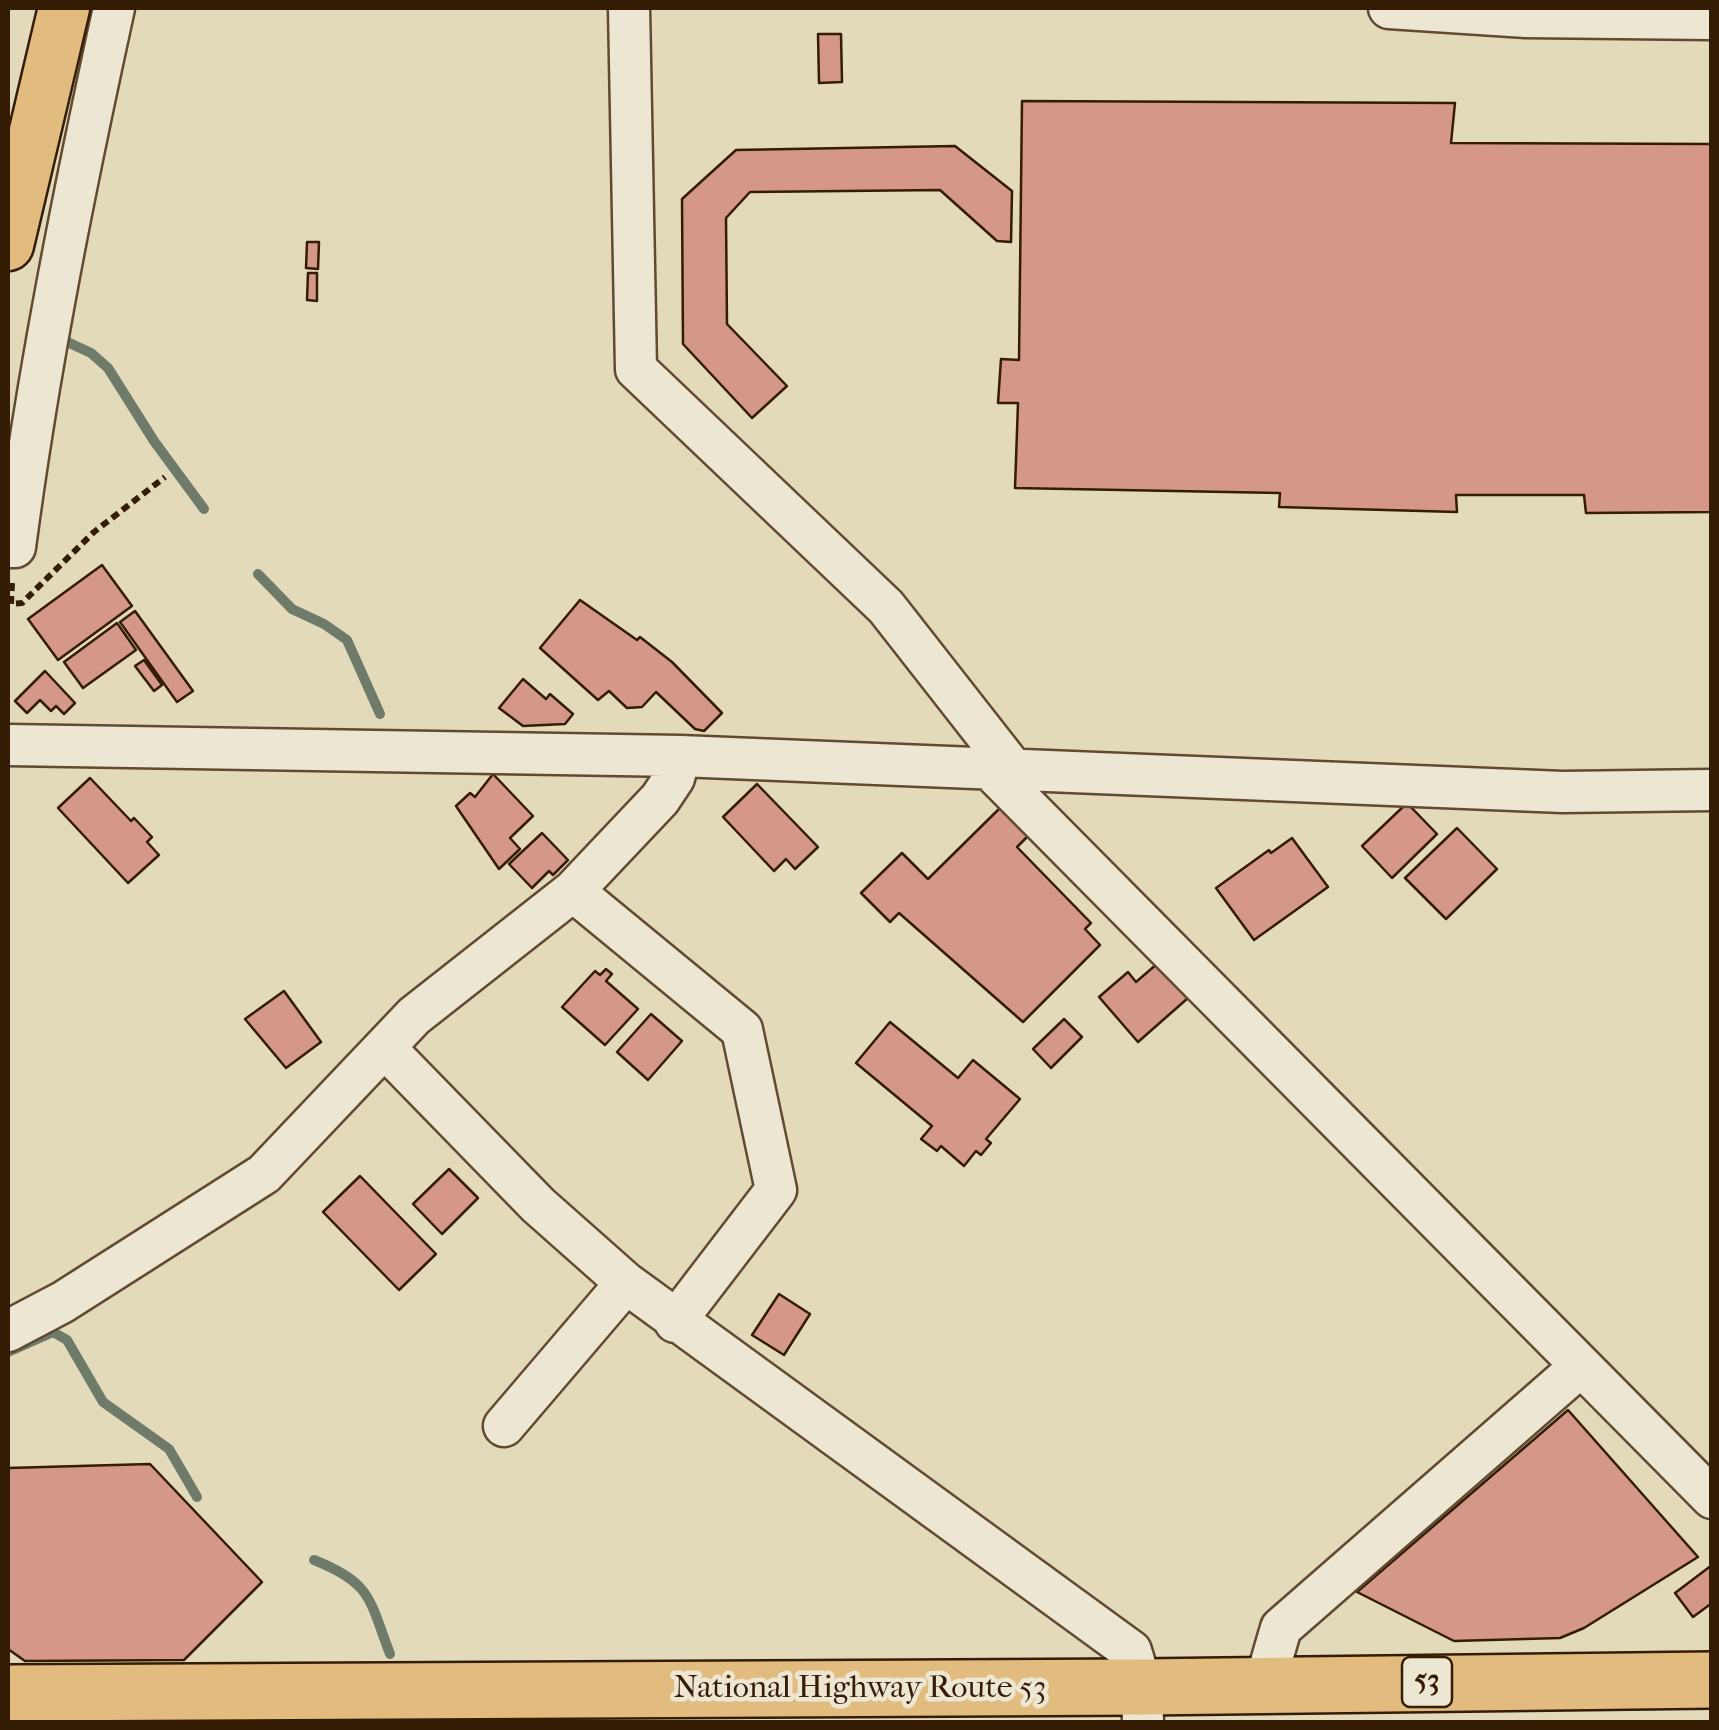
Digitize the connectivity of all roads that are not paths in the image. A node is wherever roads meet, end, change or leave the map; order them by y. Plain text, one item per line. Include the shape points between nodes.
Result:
1 (64, 8) edge
2 (114, 8) edge
3 (628, 8) edge
4 (1389, 8) edge
5 (1712, 19) edge
6 (8, 245) edge
7 (11, 547) edge
8 (8, 745) edge
9 (680, 756) junction
10 (999, 767) junction
11 (1712, 790) edge
12 (572, 891) junction
13 (386, 1048) junction
14 (626, 1283) junction
15 (675, 1322) junction
16 (8, 1332) edge
17 (1582, 1366) junction
18 (504, 1426) dead end
19 (1712, 1498) edge
20 (1712, 1680) edge
21 (1265, 1684) junction
22 (8, 1693) edge
23 (1143, 1705) edge

1 - 6 main road
2 - 7 street
3 - 10 street via 636,369 886,607
4 - 5 street
8 - 9 street
9 - 10 street
9 - 12 street via 660,798
10 - 11 street via 1563,792
10 - 17 street
12 - 13 street via 445,988
12 - 15 street via 742,1030 776,1190
13 - 14 street via 538,1205
13 - 16 street via 264,1174
14 - 15 street
14 - 18 street
15 - 23 street via 1131,1650
17 - 19 street
17 - 21 street via 1281,1628
20 - 21 highway, National Highway Route 53 / 53
21 - 23 highway, National Highway Route 53 / 53
22 - 23 highway, National Highway Route 53 / 53

